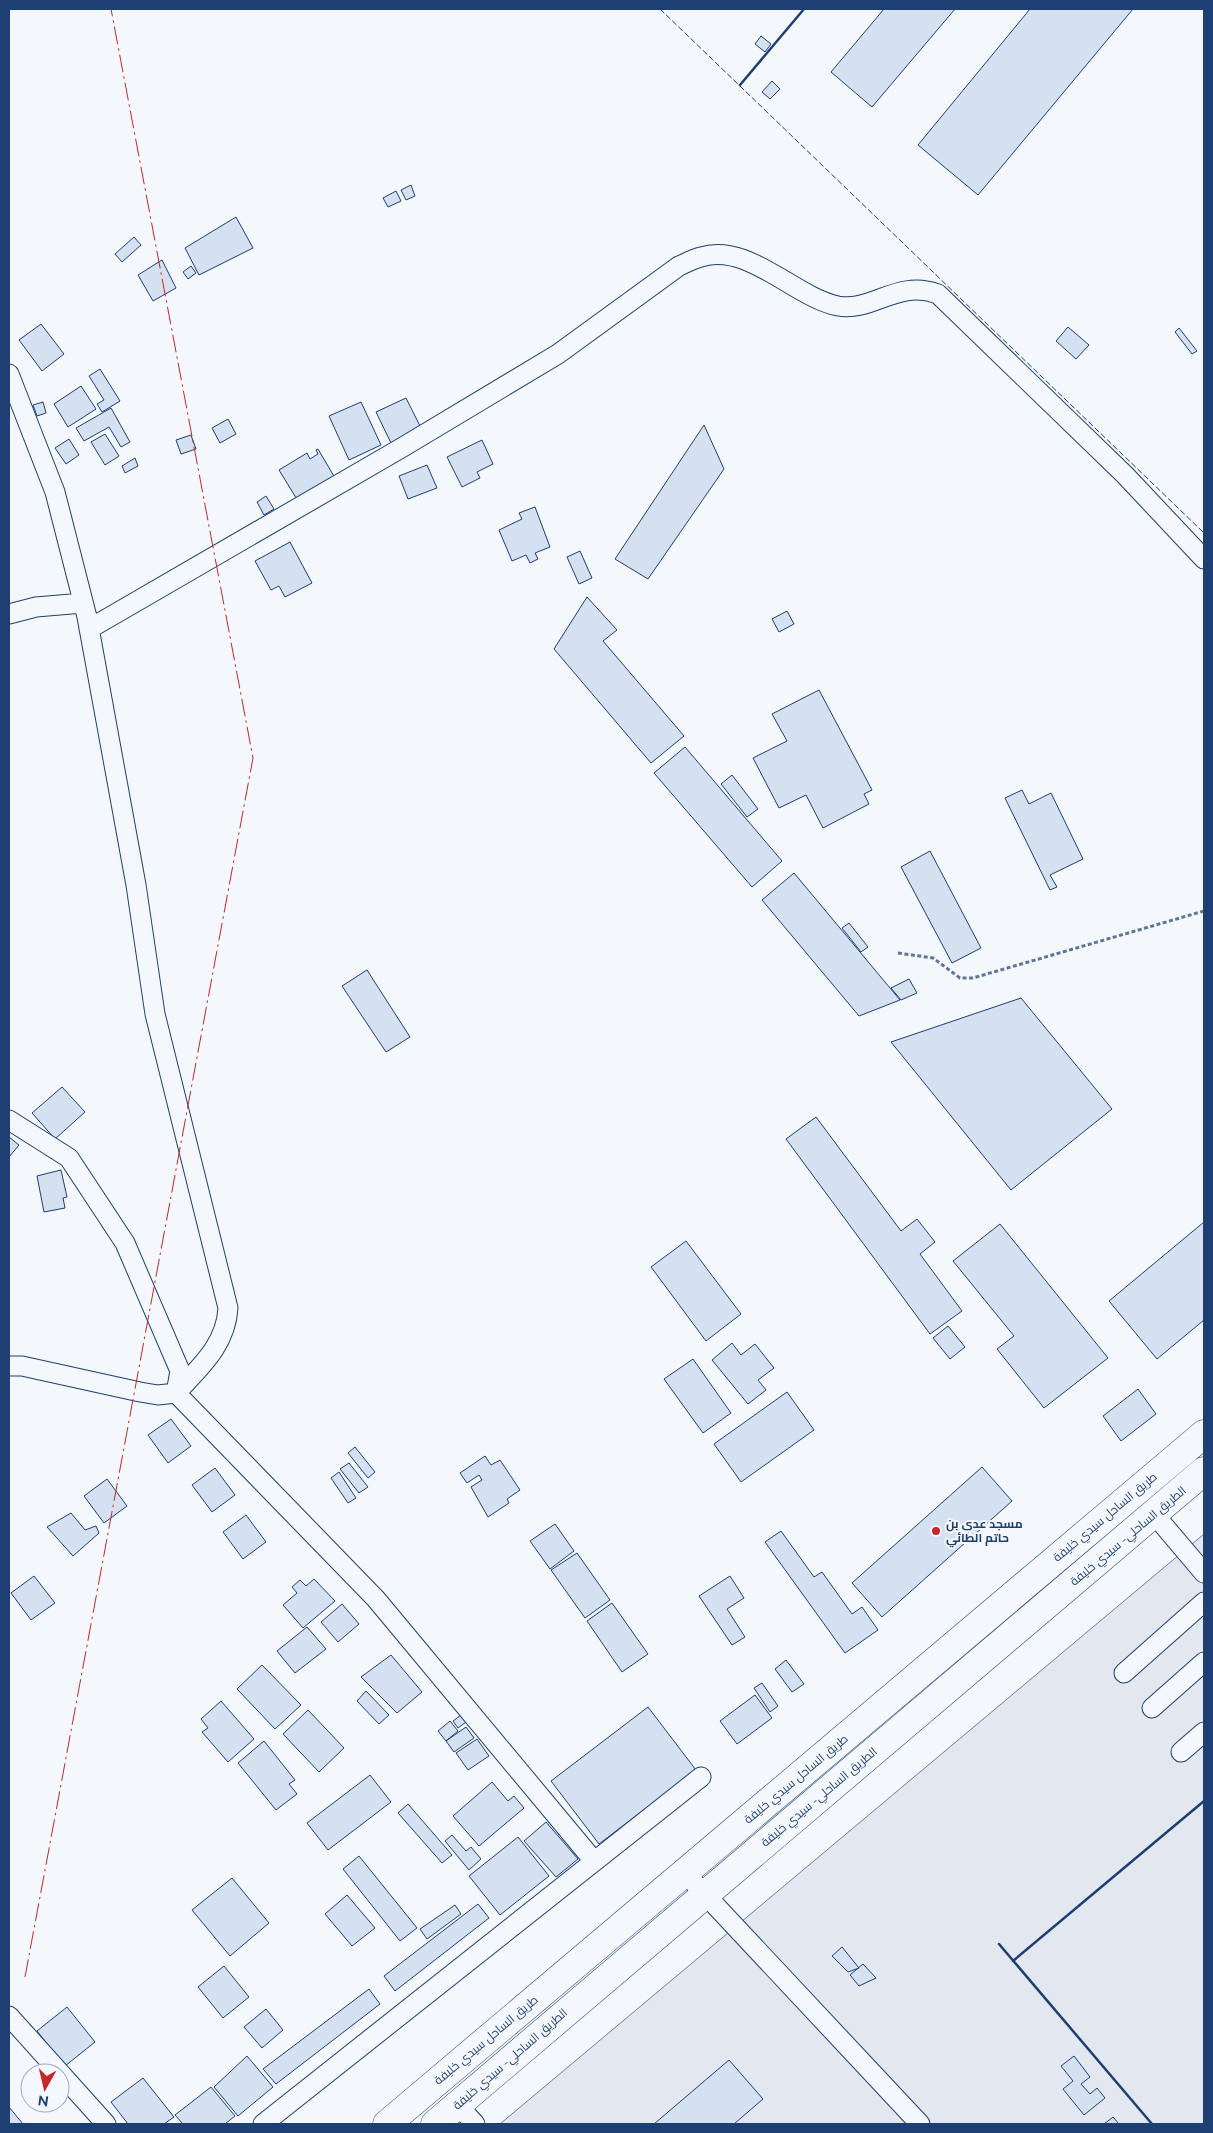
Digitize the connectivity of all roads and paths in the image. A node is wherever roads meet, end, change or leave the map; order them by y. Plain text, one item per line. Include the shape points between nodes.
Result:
1 (9, 374) edge
2 (1204, 559) edge
3 (83, 603) junction
4 (9, 614) edge
5 (89, 629) junction
6 (1204, 911) edge
7 (898, 953) dead end
8 (9, 1120) edge
9 (9, 1366) edge
10 (176, 1393) junction
11 (1204, 1434) edge
12 (1204, 1471) edge
13 (1154, 1514) junction
14 (1204, 1573) edge
15 (1204, 1602) edge
16 (1204, 1662) edge
17 (1124, 1672) dead end
18 (1152, 1708) dead end
19 (1204, 1732) edge
20 (1181, 1752) dead end
21 (701, 1777) dead end
22 (594, 1861) junction
23 (685, 1873) junction
24 (705, 1893) junction
25 (9, 2016) edge
26 (466, 2115) edge
27 (106, 2124) edge
28 (263, 2124) edge
29 (387, 2124) edge
30 (435, 2124) edge
31 (920, 2124) edge

1 - 3 street via 55,492
2 - 5 street via 1126,475 938,294 925,289 907,289 854,306 840,306 821,301 737,258 720,254 702,256 680,266 558,354
3 - 4 street via 36,607
3 - 5 street
5 - 10 street via 136,884 155,1014 228,1308 227,1322 216,1350
6 - 7 path via 973,978 960,978 933,958
8 - 10 street via 68,1158 125,1243 180,1371
9 - 10 street via 22,1366 140,1392
10 - 22 street via 376,1599
11 - 23 highway, طريق الساحل سيدي خليفة
12 - 13 highway, الطريق الساحلي- سيدي خليفة
13 - 14 street
13 - 24 highway, الطريق الساحلي- سيدي خليفة
15 - 17 street
16 - 18 street
19 - 20 street
21 - 22 street
22 - 28 street
23 - 24 street
23 - 29 highway, طريق الساحل سيدي خليفة
24 - 26 highway, الطريق الساحلي- سيدي خليفة
24 - 31 street
25 - 27 street
26 - 30 highway, الطريق الساحلي- سيدي خليفة

